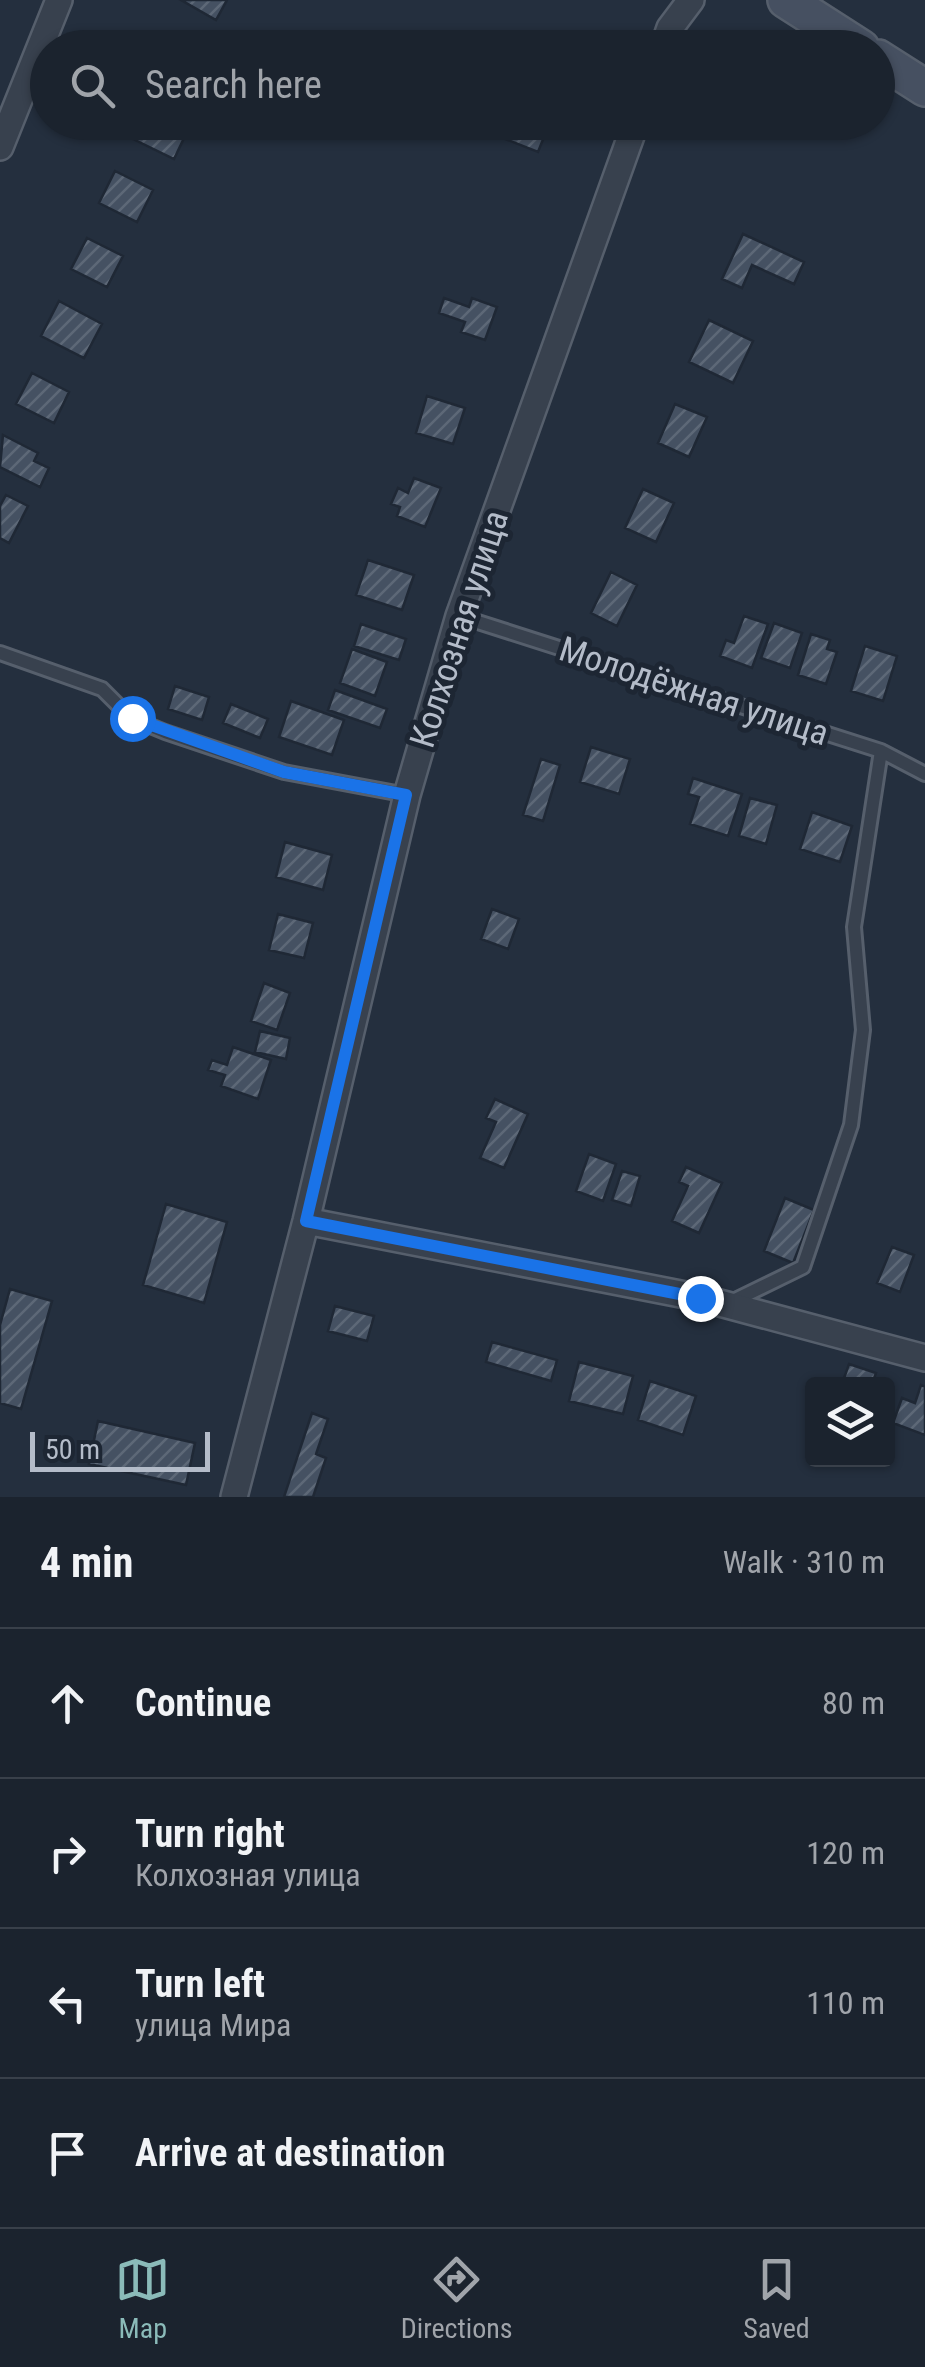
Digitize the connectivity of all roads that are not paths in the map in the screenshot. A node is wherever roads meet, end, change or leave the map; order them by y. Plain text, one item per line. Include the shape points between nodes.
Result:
1 (59, 0) edge
2 (691, 0) edge
3 (786, 0) edge
4 (47, 30) edge
5 (669, 30) edge
6 (833, 30) edge
7 (895, 69) edge
8 (30, 72) edge
9 (925, 88) edge
10 (630, 140) edge
11 (0, 147) edge
12 (459, 616) junction
13 (0, 653) edge
14 (881, 750) junction
15 (925, 774) edge
16 (406, 795) junction
17 (306, 1221) junction
18 (726, 1304) junction
19 (925, 1358) edge
20 (234, 1497) edge

1 - 4 street
2 - 5 street
3 - 6 street
7 - 9 street
8 - 11 street
10 - 12 street, Колхозная улица
12 - 14 lane, Молодёжная улица
12 - 16 street, Колхозная улица
13 - 16 lane via 102,689 132,718 165,732 284,772
14 - 15 lane, Молодёжная улица
14 - 18 lane via 854,927 863,1030 851,1126 804,1267
16 - 17 street, Колхозная улица
17 - 18 street
17 - 20 street, Колхозная улица
18 - 19 street

